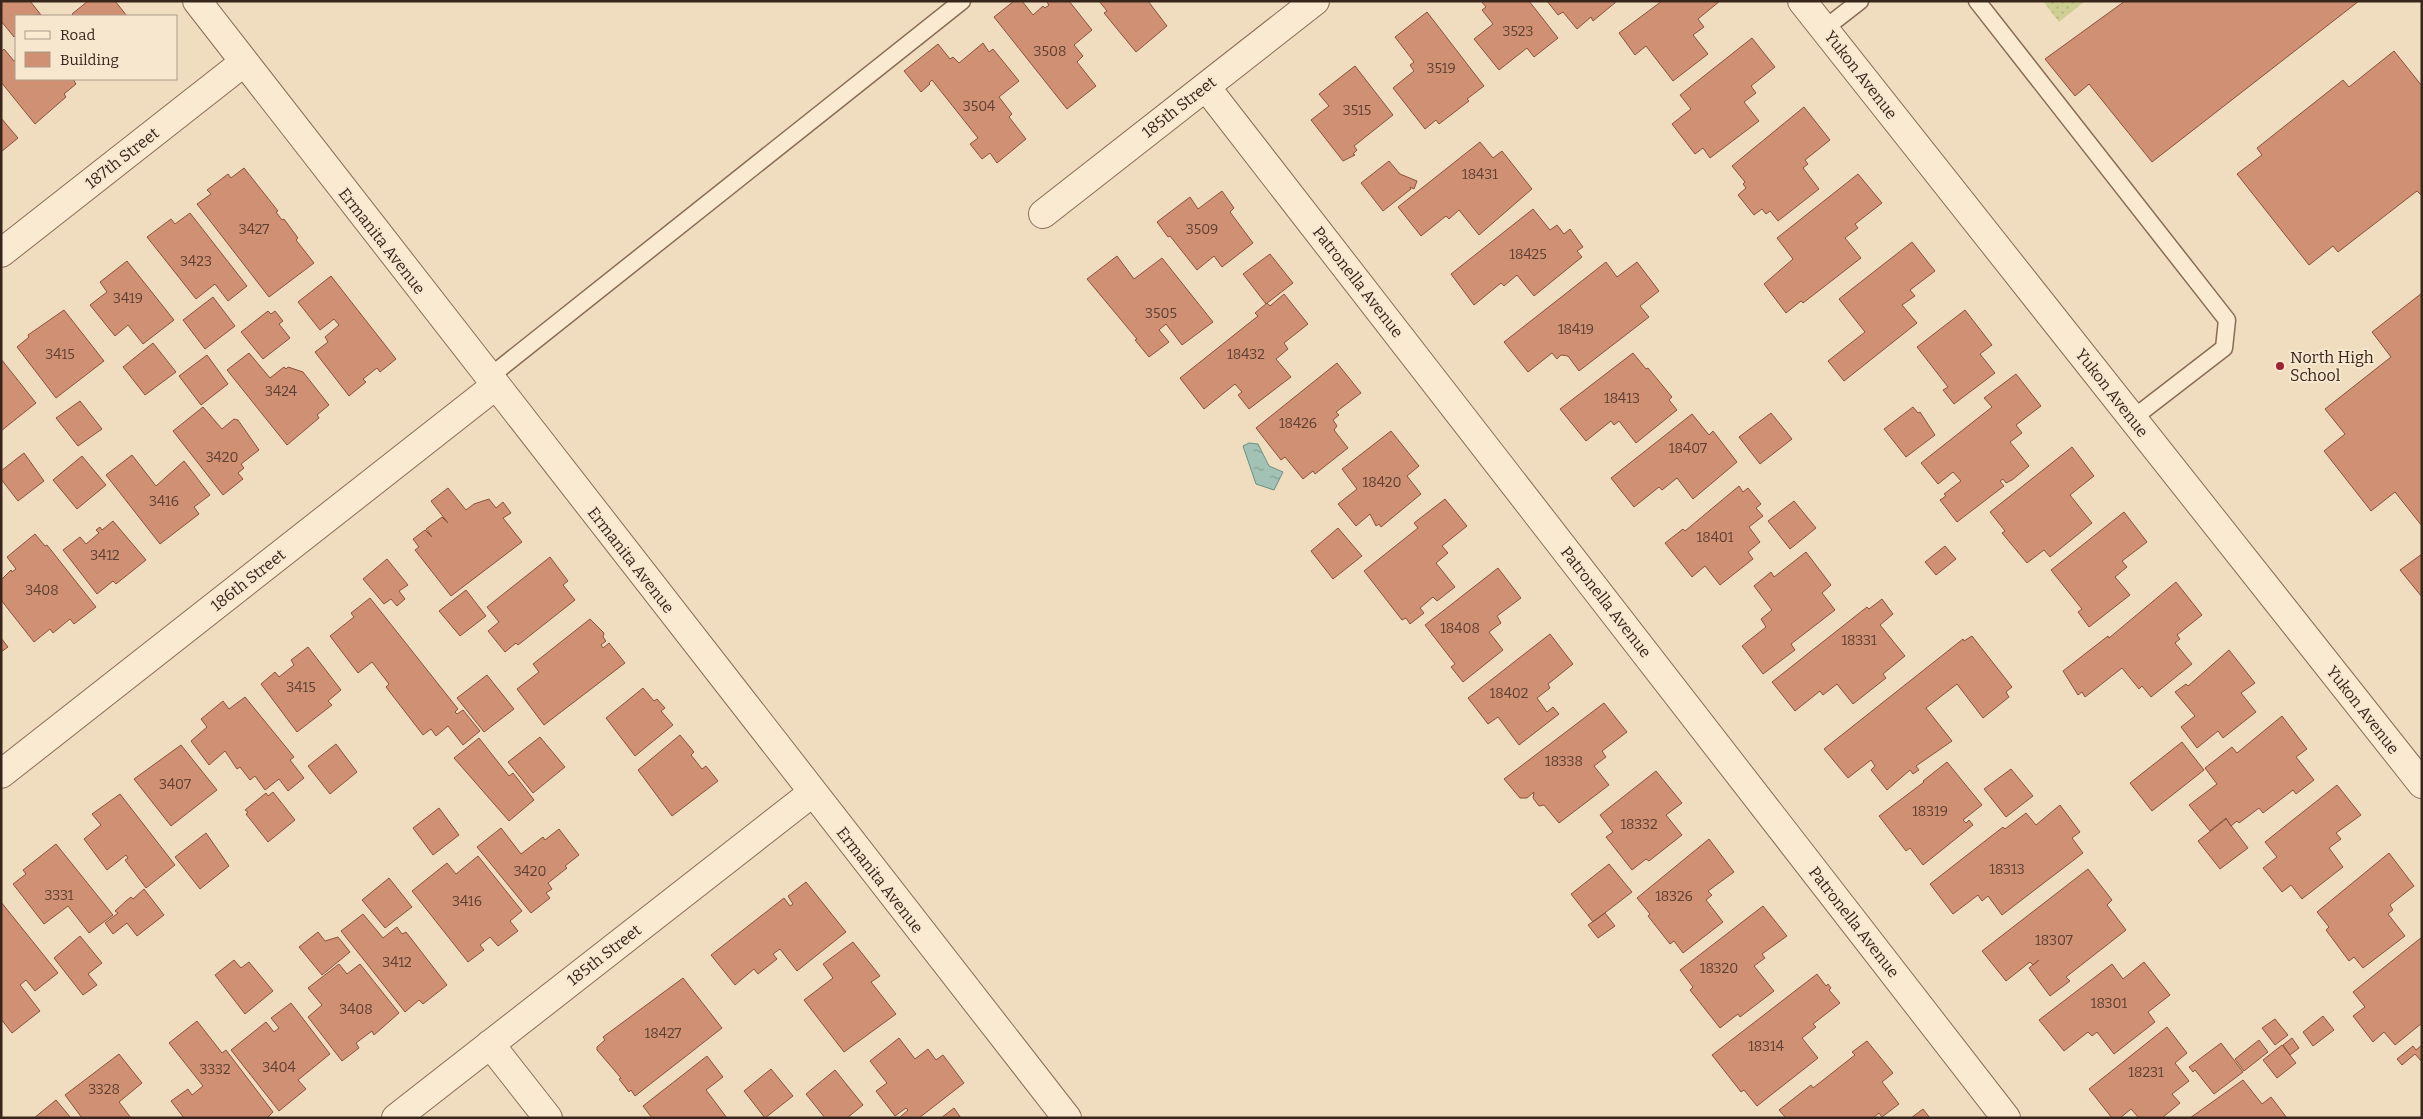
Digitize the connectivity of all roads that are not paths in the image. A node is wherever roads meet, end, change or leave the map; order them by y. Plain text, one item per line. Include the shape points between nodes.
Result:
1 (197, 1) edge
2 (962, 1) edge
3 (1315, 1) edge
4 (1802, 1) edge
5 (1860, 1) edge
6 (1977, 1) edge
7 (1824, 29) junction
8 (243, 63) junction
9 (1206, 87) junction
10 (1043, 214) dead end
11 (1, 253) edge
12 (492, 382) junction
13 (2132, 419) junction
14 (1, 774) edge
15 (2422, 784) edge
16 (812, 793) junction
17 (490, 1044) junction
18 (396, 1118) edge
19 (548, 1118) edge
20 (1067, 1118) edge
21 (2006, 1118) edge

1 - 8 street, Ermanita Avenue
2 - 12 lane
3 - 9 street, 185th Street
4 - 7 street, Yukon Avenue
5 - 7 lane
6 - 13 lane via 2227,320 2224,348
7 - 13 street, Yukon Avenue
8 - 11 street, 187th Street
8 - 12 street, Ermanita Avenue
9 - 10 street, 185th Street
9 - 21 street, Patronella Avenue
12 - 14 street, 186th Street
12 - 16 street, Ermanita Avenue
13 - 15 street, Yukon Avenue
16 - 17 street, 185th Street
16 - 20 street, Ermanita Avenue
17 - 18 street, 185th Street
17 - 19 street

